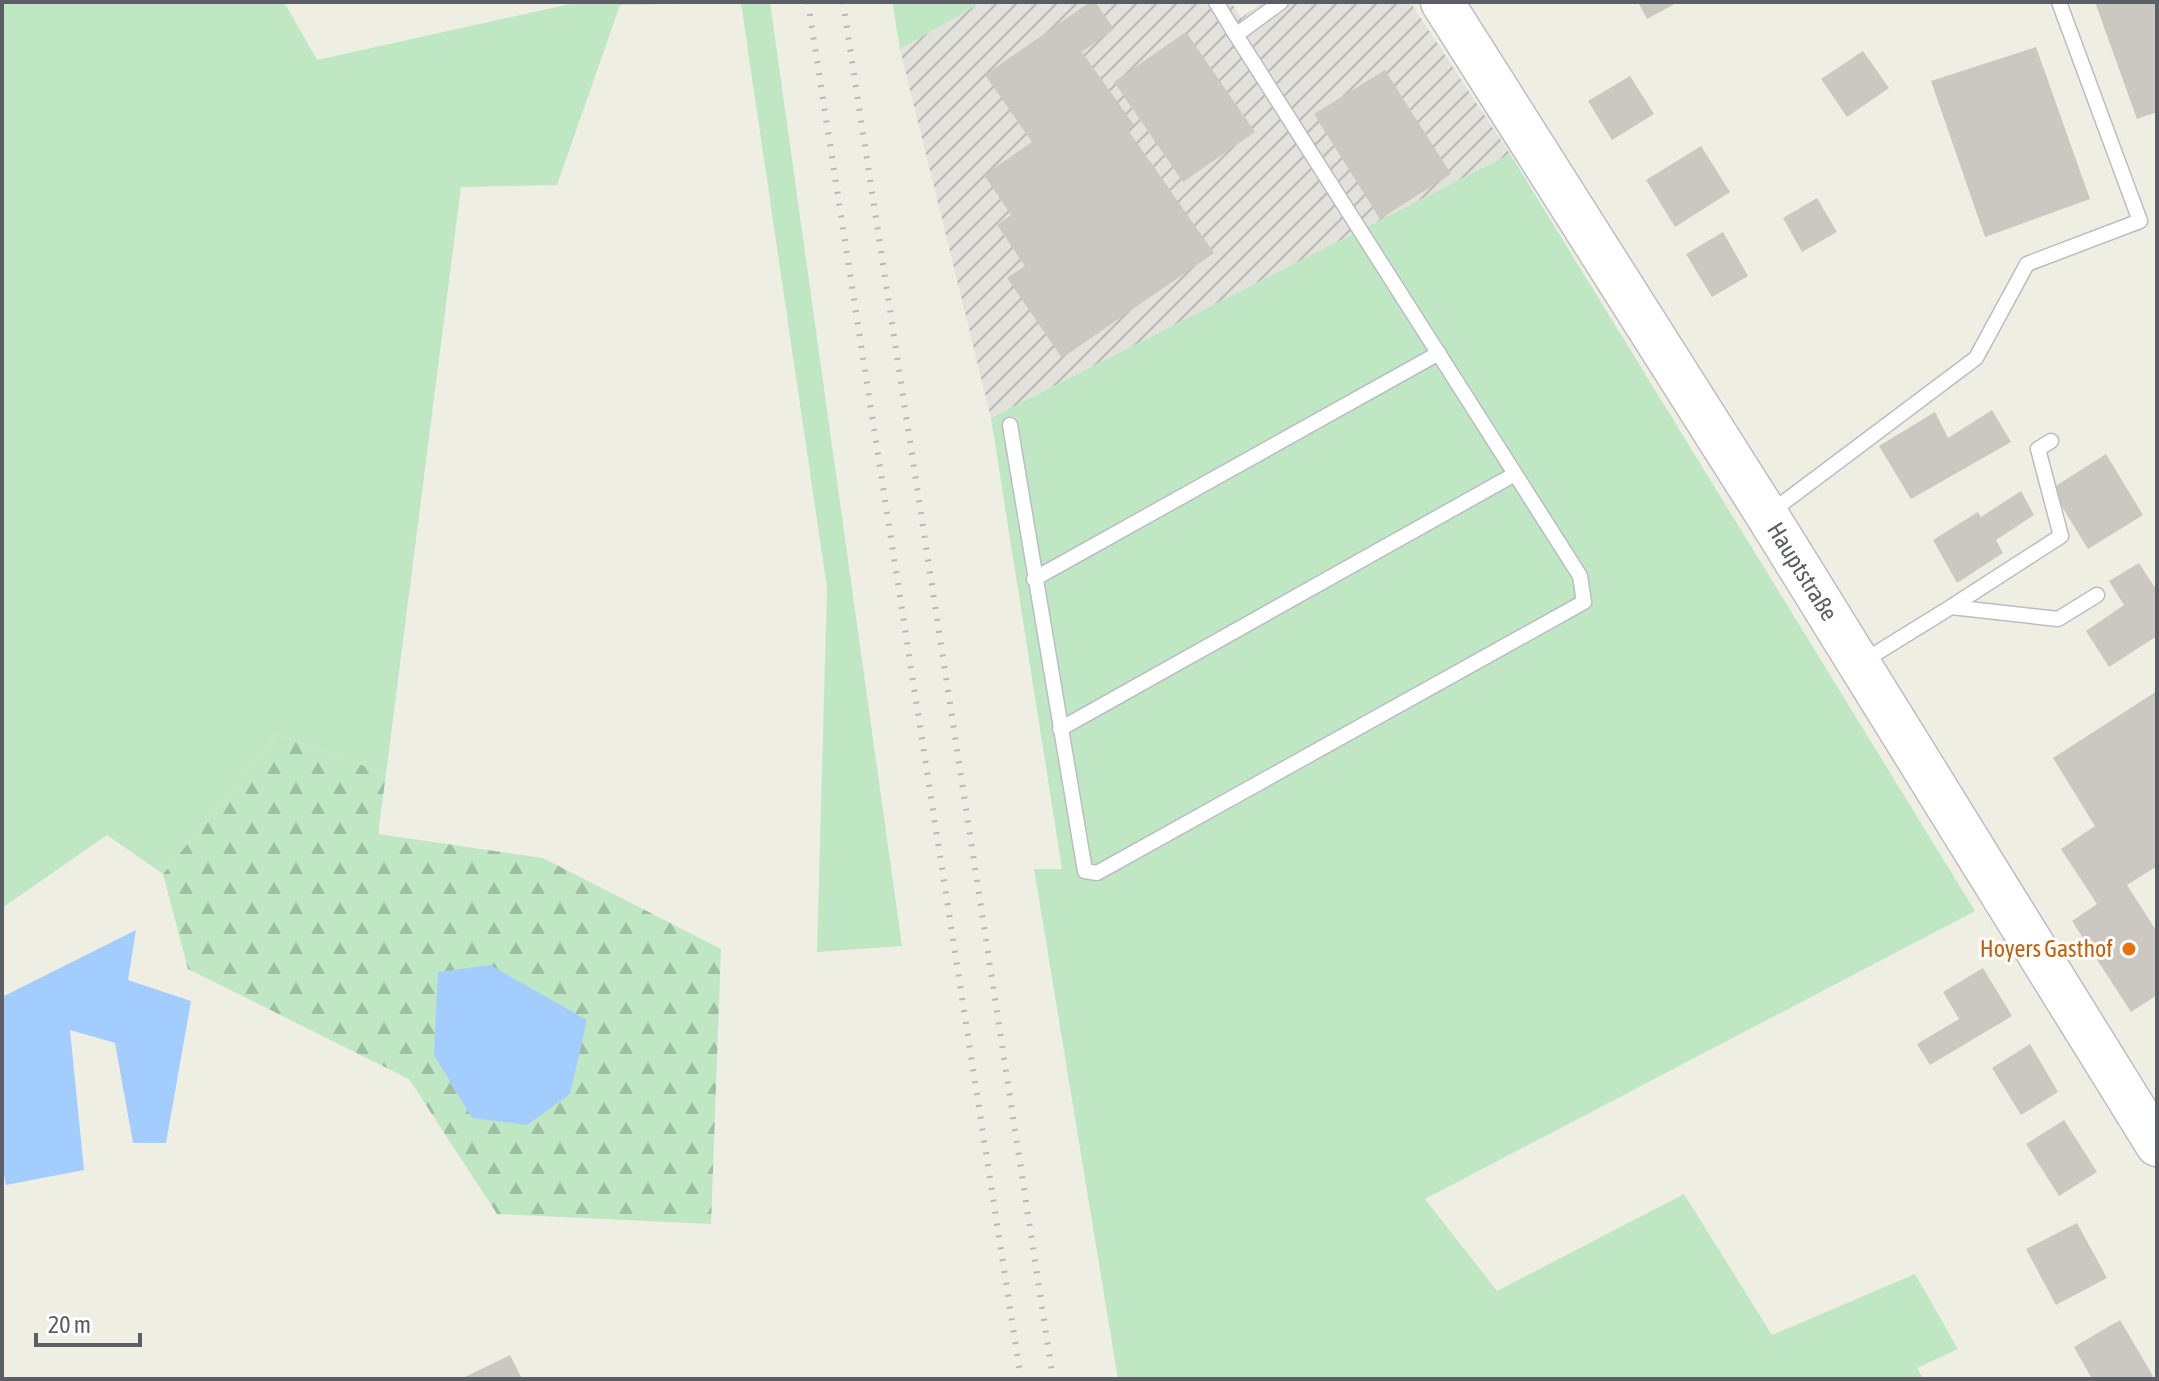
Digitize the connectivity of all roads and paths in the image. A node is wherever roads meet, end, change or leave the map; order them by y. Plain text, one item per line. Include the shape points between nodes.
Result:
1 (1216, 2) edge
2 (1281, 2) edge
3 (1442, 2) edge
4 (2059, 2) edge
5 (1236, 35) junction
6 (1439, 353) junction
7 (1010, 425) dead end
8 (2051, 441) dead end
9 (1515, 474) junction
10 (1767, 515) junction
11 (1034, 579) junction
12 (2097, 595) dead end
13 (1951, 607) junction
14 (1858, 665) junction
15 (1060, 729) junction
16 (2157, 1145) edge

1 - 5 lane
2 - 5 lane
3 - 10 main road, Hauptstraße
4 - 10 lane via 2140,221 2027,264 1976,358
5 - 6 lane
6 - 9 lane
6 - 11 lane
7 - 11 lane
8 - 13 lane via 2038,449 2061,536
9 - 15 lane
9 - 15 lane via 1580,576 1584,602 1097,873 1085,871
10 - 14 main road, Hauptstraße
11 - 15 lane
12 - 13 lane via 2058,619
13 - 14 lane
14 - 16 main road, Hauptstraße

